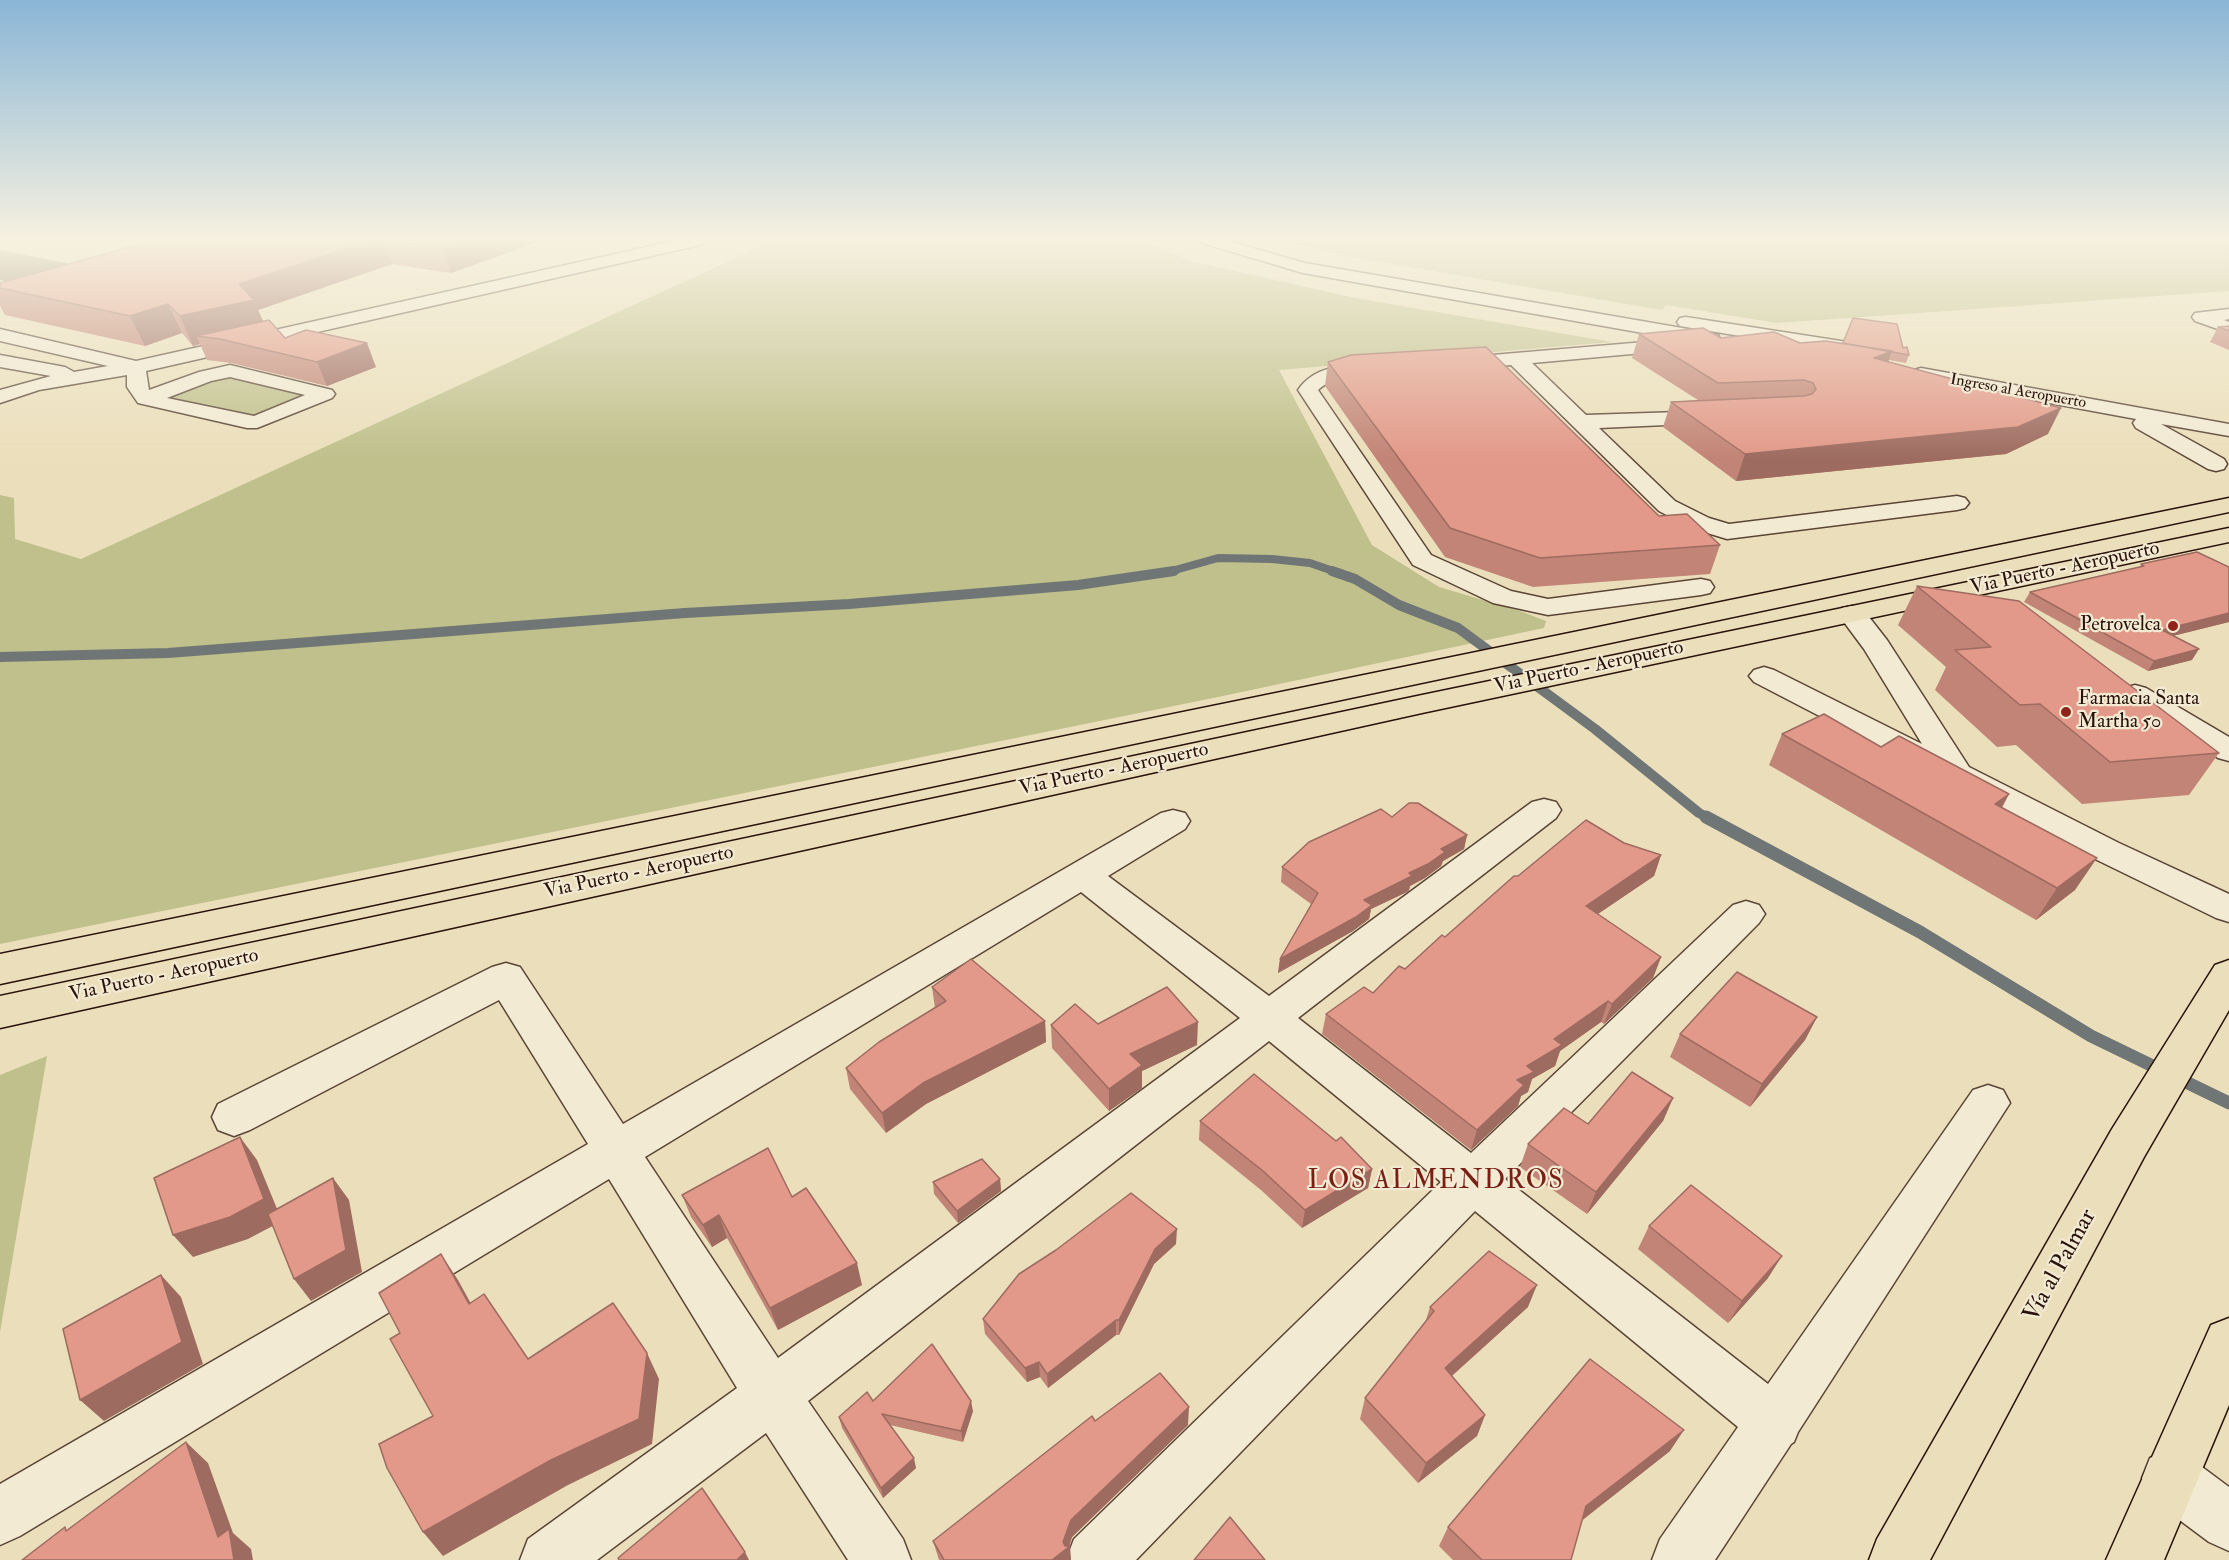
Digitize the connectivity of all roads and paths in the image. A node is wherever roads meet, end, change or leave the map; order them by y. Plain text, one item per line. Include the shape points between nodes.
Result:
1 (377, 313) edge
2 (1587, 313) edge
3 (1606, 313) edge
4 (2229, 314) edge
5 (2229, 328) edge
6 (1715, 333) junction
7 (0, 335) edge
8 (1875, 352) edge
9 (1518, 361) junction
10 (5, 364) edge
11 (1859, 364) edge
12 (1438, 366) edge
13 (136, 367) junction
14 (1392, 368) edge
15 (52, 371) junction
16 (87, 377) junction
17 (0, 388) edge
18 (0, 397) edge
19 (145, 399) junction
20 (2170, 401) dead end
21 (0, 407) edge
22 (2124, 411) junction
23 (1736, 416) edge
24 (1581, 422) junction
25 (2229, 430) edge
26 (2216, 464) dead end
27 (1957, 503) dead end
28 (2229, 505) edge
29 (2229, 535) edge
30 (1701, 587) dead end
31 (1949, 594) junction
32 (1991, 612) edge
33 (1852, 614) junction
34 (1764, 676) dead end
35 (2119, 684) edge
36 (2229, 751) edge
37 (1956, 773) junction
38 (1544, 810) dead end
39 (1173, 821) dead end
40 (1083, 875) junction
41 (2229, 909) edge
42 (1746, 914) dead end
43 (0, 969) edge
44 (2229, 975) edge
45 (0, 1012) edge
46 (1269, 1018) junction
47 (1988, 1103) dead end
48 (234, 1117) dead end
49 (615, 1150) junction
50 (1472, 1182) junction
51 (2229, 1343) edge
52 (772, 1395) junction
53 (1774, 1423) junction
54 (2170, 1478) junction
55 (0, 1516) edge
56 (2229, 1522) edge
57 (549, 1560) edge
58 (882, 1560) edge
59 (1095, 1560) edge
60 (1681, 1560) edge
61 (1898, 1560) edge
62 (2135, 1560) edge

1 - 13 street
2 - 6 street
3 - 6 street
4 - 5 street via 2201,317
6 - 8 street
6 - 9 street via 1700,344
6 - 11 street
7 - 13 street
9 - 12 street
9 - 24 street
10 - 15 street
13 - 16 street
13 - 19 street via 137,387
14 - 30 street via 1329,375 1313,381 1308,390 1422,560 1503,597 1548,606
15 - 16 street
15 - 17 street
16 - 18 street via 35,385
16 - 21 street
19 - 19 street via 230,371 325,394 257,422
20 - 22 street, Ingreso al Aeropuerto via 1907,365
22 - 25 street, Ingreso al Aeropuerto
22 - 26 street
23 - 24 street
24 - 27 street via 1667,506 1700,524 1727,532
28 - 43 main road, Via Puerto - Aeropuerto
29 - 31 main road, Via Puerto - Aeropuerto
31 - 32 street
31 - 33 main road, Via Puerto - Aeropuerto
33 - 37 street via 1877,646
33 - 45 main road, Via Puerto - Aeropuerto
34 - 37 street
35 - 36 street
37 - 41 street
38 - 46 street
39 - 40 street
40 - 46 street
40 - 49 street
42 - 50 street
44 - 61 main road, Vía al Palmar via 2128,1143
46 - 50 street
46 - 52 street
47 - 53 street
48 - 49 street via 506,978
49 - 52 street
49 - 55 street
50 - 53 street
50 - 59 street
51 - 54 main road
52 - 57 street
52 - 58 street
53 - 60 street
54 - 56 street
54 - 62 main road

